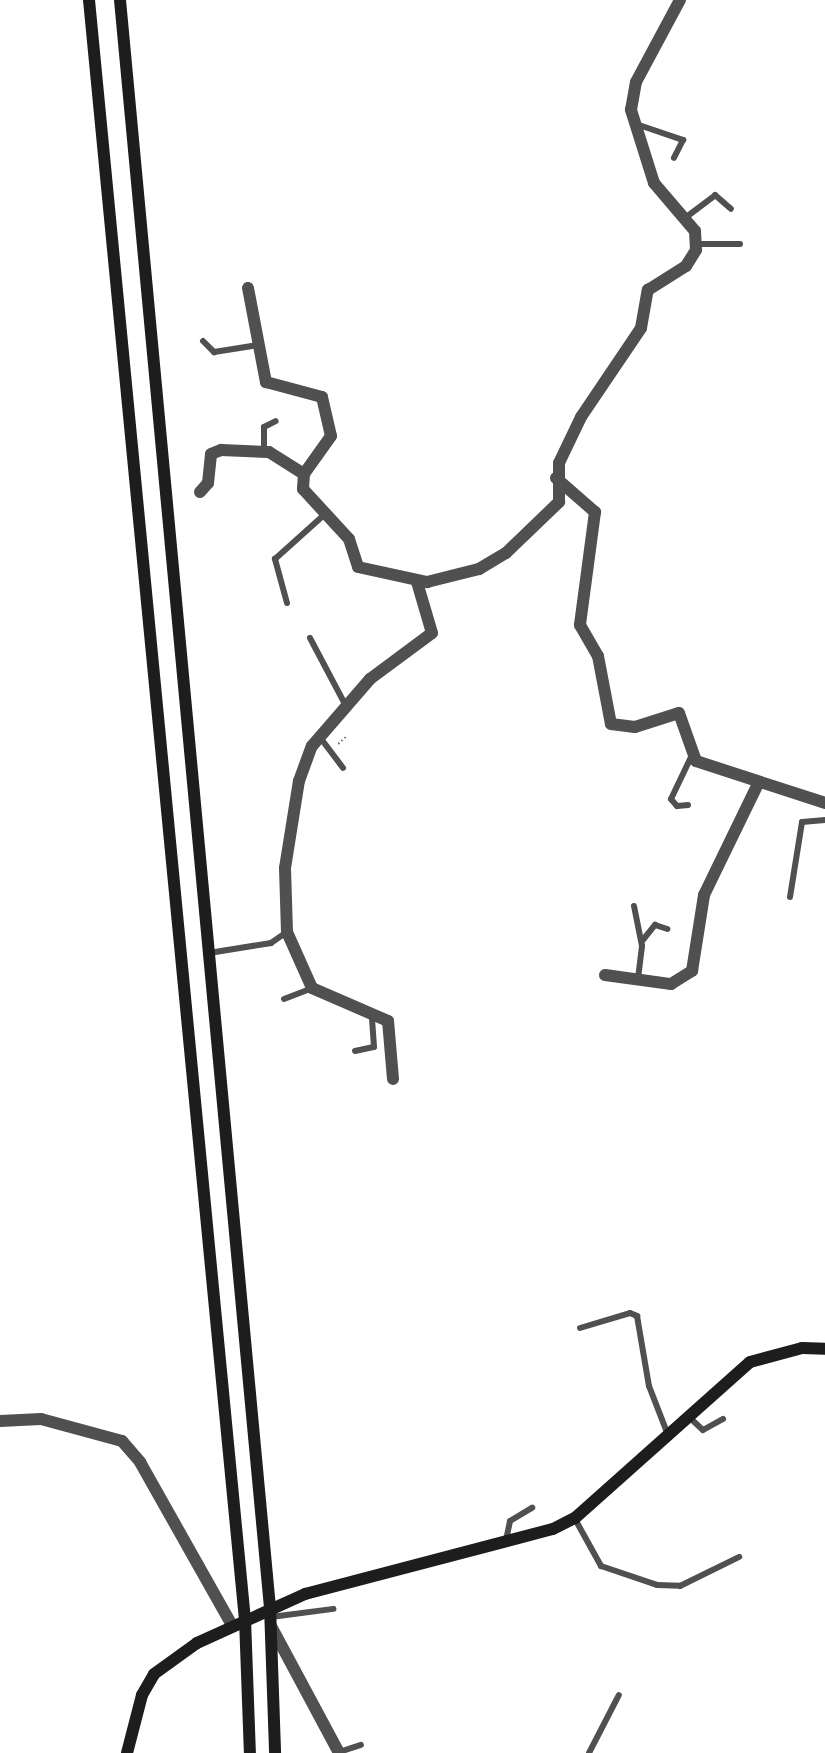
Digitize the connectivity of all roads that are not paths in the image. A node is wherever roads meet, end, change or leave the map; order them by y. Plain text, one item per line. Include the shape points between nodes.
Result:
1 (89, 0) edge
2 (120, 0) edge
3 (680, 0) edge
4 (633, 123) junction
5 (674, 158) dead end
6 (731, 209) dead end
7 (685, 218) junction
8 (697, 244) junction
9 (740, 244) dead end
10 (248, 288) dead end
11 (203, 341) dead end
12 (258, 345) junction
13 (276, 422) dead end
14 (264, 451) junction
15 (304, 474) junction
16 (556, 478) junction
17 (200, 492) dead end
18 (325, 513) junction
19 (417, 582) junction
20 (287, 603) dead end
21 (310, 638) dead end
22 (345, 704) junction
23 (319, 736) junction
24 (691, 757) junction
25 (343, 768) dead end
26 (758, 784) junction
27 (825, 803) edge
28 (688, 805) dead end
29 (825, 820) edge
30 (790, 897) dead end
31 (634, 906) dead end
32 (667, 929) dead end
33 (287, 932) junction
34 (642, 941) junction
35 (209, 953) junction
36 (605, 975) dead end
37 (638, 978) junction
38 (312, 988) junction
39 (284, 999) dead end
40 (372, 1012) junction
41 (355, 1050) dead end
42 (393, 1079) dead end
43 (580, 1328) dead end
44 (825, 1349) edge
45 (689, 1417) junction
46 (723, 1419) dead end
47 (0, 1420) edge
48 (668, 1436) junction
49 (532, 1508) dead end
50 (575, 1518) junction
51 (506, 1540) junction
52 (739, 1557) dead end
53 (333, 1609) dead end
54 (271, 1617) junction
55 (245, 1619) junction
56 (232, 1625) junction
57 (619, 1695) dead end
58 (362, 1745) dead end
59 (339, 1752) edge
60 (127, 1753) edge
61 (250, 1753) edge
62 (275, 1753) edge
63 (589, 1753) edge

1 - 55 street
2 - 35 street
3 - 4 street via 636,82
4 - 5 lane via 683,140
4 - 7 street via 658,190
6 - 7 lane via 715,195
7 - 8 street
8 - 9 lane
8 - 16 street via 686,266 648,290 641,328 576,426
10 - 12 street
11 - 12 lane via 214,352
12 - 15 street via 266,382 322,397 331,436
13 - 14 lane via 264,427
14 - 15 street
14 - 17 street via 215,451 208,483
15 - 18 street via 303,489
16 - 19 street via 556,508 506,554 470,572
16 - 24 street via 595,512 580,625 598,656 608,720 615,727 635,726 679,713
18 - 19 street via 352,545 358,567
18 - 20 lane via 275,559
19 - 22 street via 432,625 428,639 370,679
21 - 22 lane
22 - 23 street
23 - 25 lane
23 - 33 street via 299,781 288,827
24 - 26 street
24 - 28 lane via 671,799 677,806
26 - 27 street
26 - 37 street via 704,895 697,963 671,984
29 - 30 lane via 802,822
31 - 34 lane
32 - 34 lane via 655,925
33 - 35 lane via 270,943
33 - 38 street
34 - 37 lane
35 - 54 street
36 - 37 street
38 - 39 lane
38 - 40 street
40 - 41 lane via 374,1047
40 - 42 street via 390,1028
43 - 48 lane via 630,1313 637,1316 649,1386
44 - 45 street via 802,1348 750,1362
45 - 46 lane via 703,1430
45 - 48 street
47 - 56 street via 41,1419 122,1441 140,1461
48 - 50 street
49 - 51 lane via 510,1521
50 - 51 street
50 - 52 lane via 601,1566 657,1585 680,1586
51 - 54 street
53 - 54 lane
54 - 55 street
54 - 59 street
54 - 62 street
55 - 56 street
55 - 61 street
56 - 60 street via 154,1674 142,1695
57 - 63 lane
58 - 59 lane

